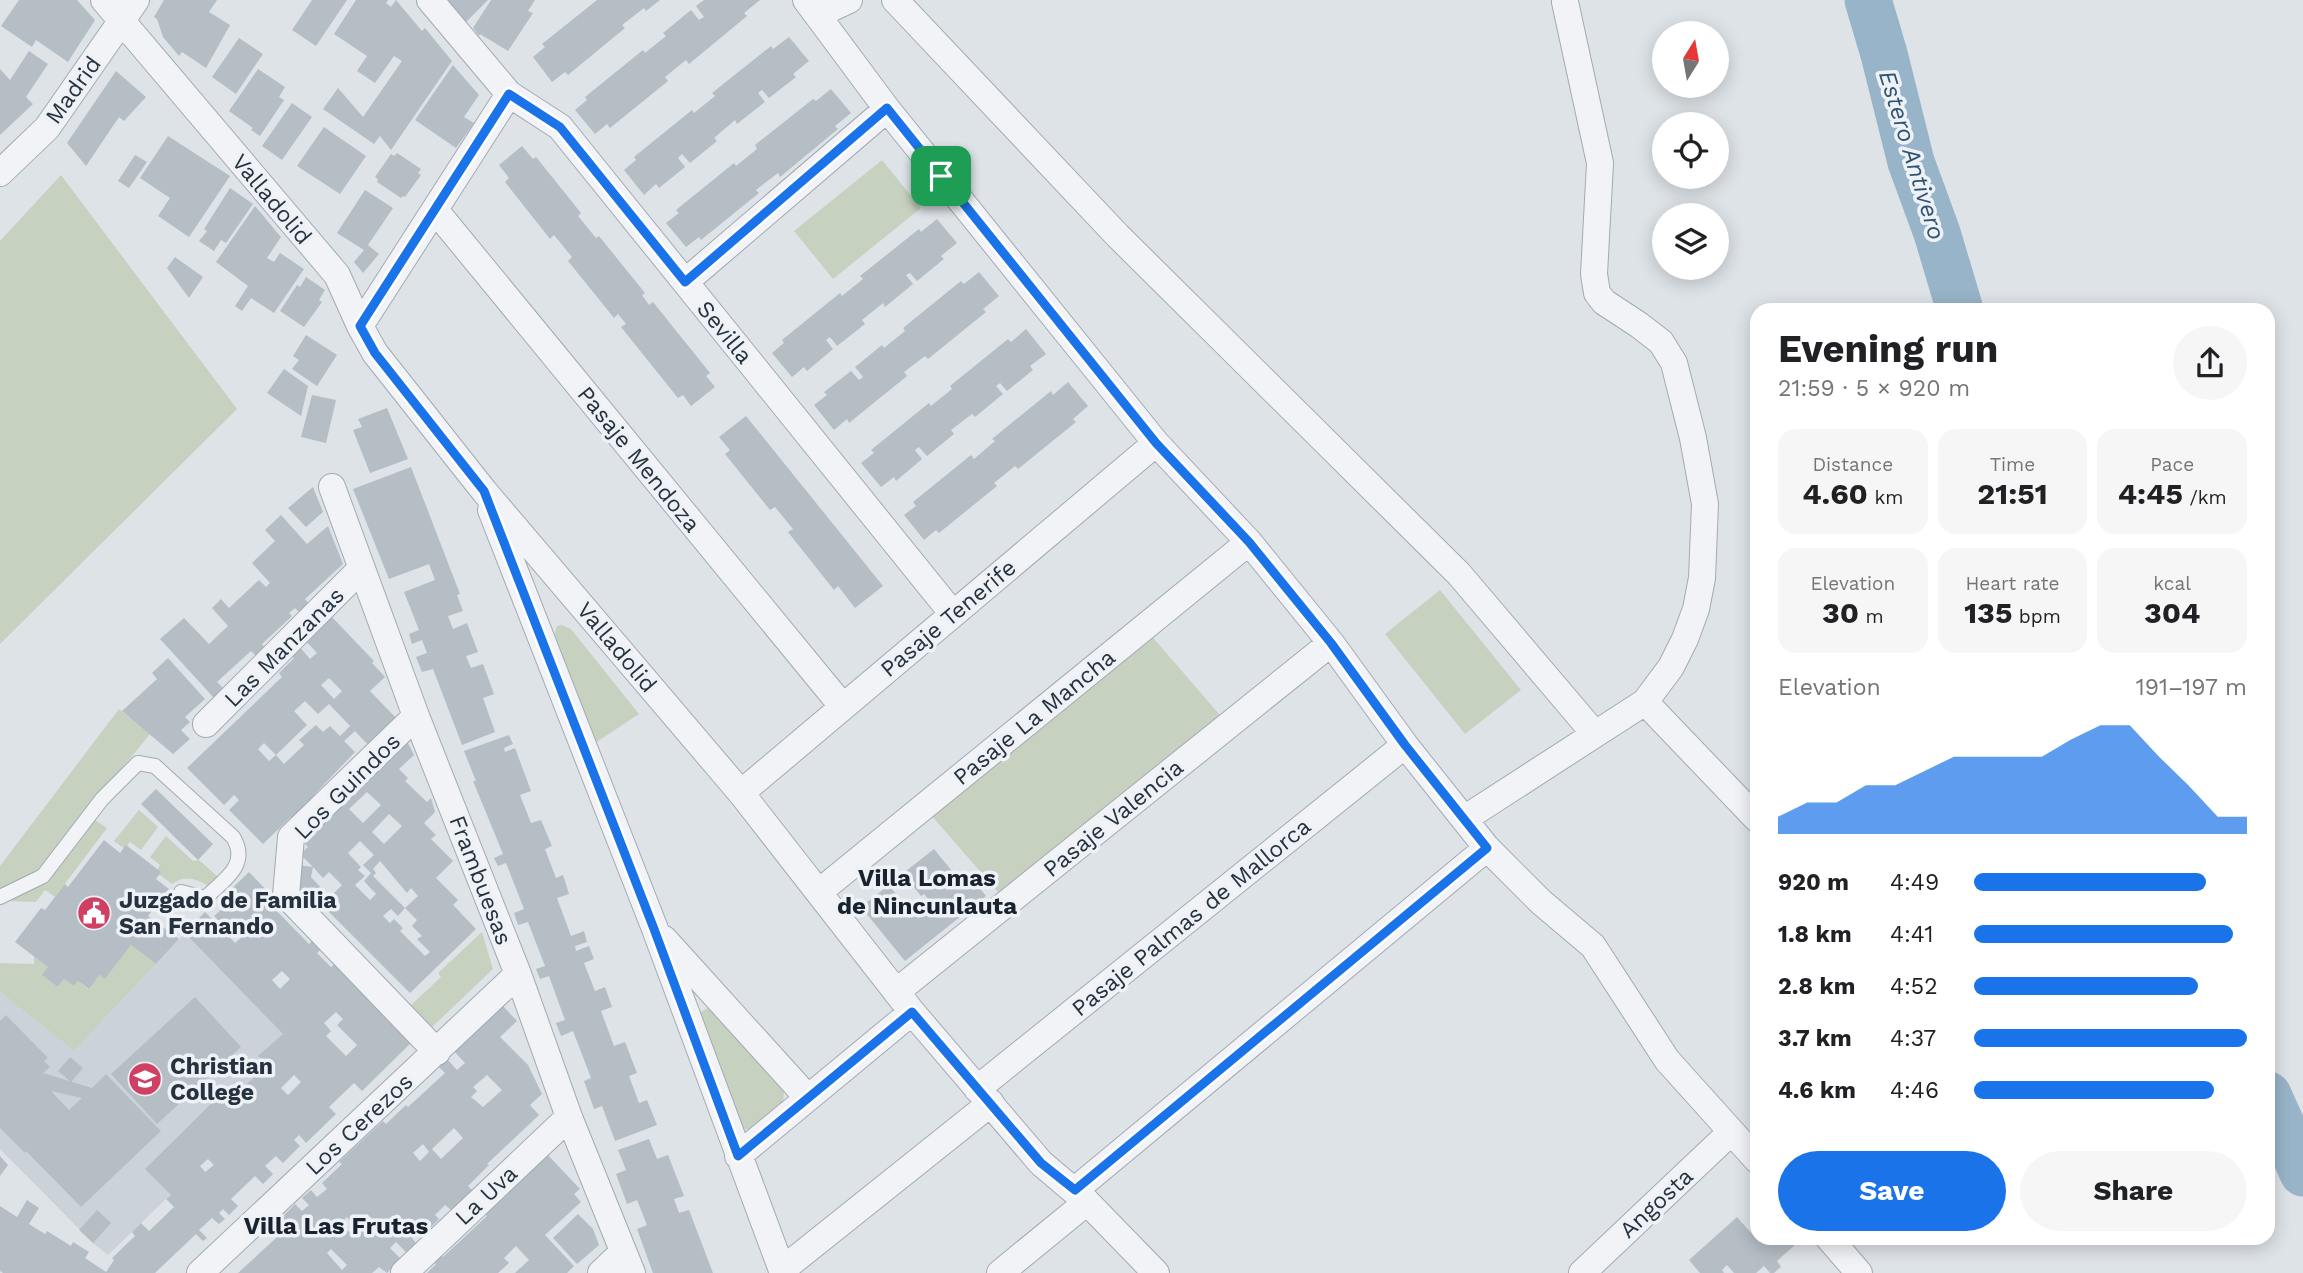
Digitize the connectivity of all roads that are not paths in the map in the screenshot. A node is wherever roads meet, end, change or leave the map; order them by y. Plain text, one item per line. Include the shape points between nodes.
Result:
1 (104, 0) edge
2 (430, 0) edge
3 (849, 0) edge
4 (895, 0) edge
5 (1564, 2) dead end
6 (812, 8) edge
7 (129, 10) edge
8 (509, 94) junction
9 (887, 108) junction
10 (0, 173) edge
11 (435, 211) junction
12 (685, 282) junction
13 (360, 326) junction
14 (1156, 443) junction
15 (332, 486) dead end
16 (484, 491) junction
17 (1249, 542) junction
18 (361, 569) junction
19 (953, 614) junction
20 (1331, 643) junction
21 (1646, 702) junction
22 (843, 707) junction
23 (416, 716) junction
24 (206, 724) dead end
25 (1594, 733) junction
26 (1405, 745) junction
27 (741, 793) junction
28 (1750, 812) edge
29 (1464, 819) junction
30 (1487, 848) junction
31 (181, 892) dead end
32 (819, 892) junction
33 (0, 897) edge
34 (654, 929) junction
35 (518, 974) junction
36 (904, 1002) junction
37 (437, 1052) junction
38 (984, 1096) junction
39 (808, 1098) junction
40 (569, 1117) junction
41 (1731, 1132) junction
42 (1750, 1152) edge
43 (738, 1156) junction
44 (1081, 1196) junction
45 (1835, 1245) edge
46 (627, 1262) edge
47 (783, 1271) edge
48 (200, 1273) edge
49 (404, 1273) edge
50 (601, 1273) edge
51 (1000, 1273) edge
52 (1156, 1273) edge
53 (1582, 1273) edge
54 (1859, 1273) edge

1 - 7 street, Valladolid
2 - 8 street, Sevilla
3 - 6 street
4 - 25 street via 1118,236 1459,574
5 - 21 street via 1600,163 1597,293 1661,342 1674,363 1704,504 1702,578 1696,609 1671,667
6 - 9 street
7 - 10 street, Madrid via 47,128
7 - 13 street, Valladolid via 337,275
8 - 11 street
8 - 12 street, Sevilla via 560,127
9 - 12 street
9 - 14 street
11 - 13 street
11 - 22 street, Pasaje Mendoza
12 - 19 street, Sevilla
13 - 16 street, Valladolid via 375,353
14 - 17 street
14 - 19 street, Pasaje Tenerife
15 - 18 street, Frambuesas
16 - 27 street, Valladolid
16 - 34 street
17 - 20 street
17 - 32 street, Pasaje La Mancha
18 - 23 street, Frambuesas
18 - 24 street, Las Manzanas
19 - 22 street, Pasaje Tenerife
20 - 26 street
20 - 36 street, Pasaje Valencia
21 - 25 street
21 - 28 street
22 - 27 street, Pasaje Tenerife
23 - 35 street, Frambuesas
23 - 37 street, Los Guindos via 291,837 286,895
25 - 29 street
26 - 29 street
26 - 38 street, Pasaje Palmas de Mallorca
27 - 32 street, Valladolid
29 - 30 street
30 - 41 street via 1593,946 1667,1060
30 - 44 street
31 - 33 lane via 205,898 233,871 240,849 233,837 155,766 138,763 102,799 43,876
32 - 36 street, Valladolid
34 - 39 street
34 - 43 street
35 - 37 street, Los Cerezos
35 - 40 street, Frambuesas
36 - 38 street, Valladolid
36 - 39 street, Pasaje Valencia
37 - 48 street, Los Cerezos
38 - 44 street, Valladolid via 1041,1163
38 - 47 street, Pasaje Palmas de Mallorca
39 - 43 street, Pasaje Valencia
40 - 46 street, Frambuesas
40 - 49 street, La Uva
41 - 42 street
41 - 53 street, Angosta
43 - 47 street
44 - 51 street
44 - 52 street, Valladolid
45 - 54 street
46 - 50 street

